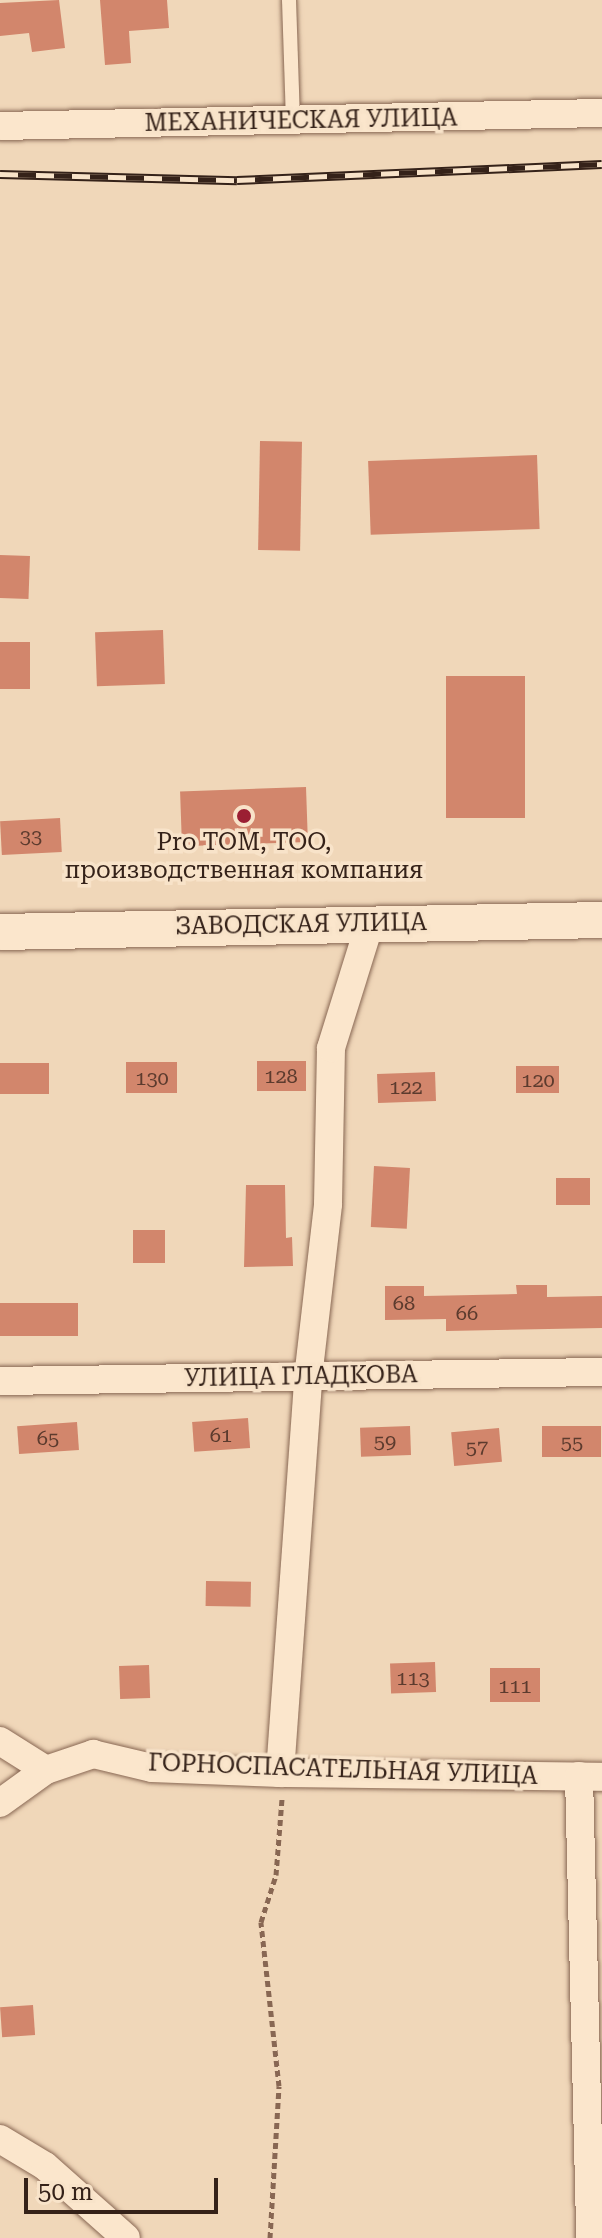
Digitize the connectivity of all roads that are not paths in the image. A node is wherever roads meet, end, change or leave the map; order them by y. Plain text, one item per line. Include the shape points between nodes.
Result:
1 (289, 0) edge
2 (602, 113) edge
3 (293, 123) junction
4 (0, 126) edge
5 (602, 920) edge
6 (370, 923) junction
7 (0, 932) edge
8 (602, 1372) edge
9 (308, 1378) junction
10 (0, 1381) edge
11 (0, 1741) edge
12 (46, 1770) junction
13 (280, 1773) junction
14 (590, 1776) edge
15 (0, 1803) edge
16 (0, 2139) edge
17 (126, 2238) edge
18 (590, 2238) edge

1 - 3 lane
2 - 3 street, МЕХАНИЧЕСКАЯ УЛИЦА
3 - 4 street, МЕХАНИЧЕСКАЯ УЛИЦА
5 - 6 street, ЗАВОДСКАЯ УЛИЦА
6 - 7 street, ЗАВОДСКАЯ УЛИЦА
6 - 9 street via 331,1048 328,1204
8 - 9 street, УЛИЦА ГЛАДКОВА
9 - 10 street, УЛИЦА ГЛАДКОВА
9 - 13 street
11 - 12 street
12 - 13 street, ГОРНОСПАСАТЕЛЬНАЯ УЛИЦА via 93,1754 152,1768
12 - 15 street, ГОРНОСПАСАТЕЛЬНАЯ УЛИЦА
13 - 14 street, ГОРНОСПАСАТЕЛЬНАЯ УЛИЦА
14 - 18 street
16 - 17 street via 45,2166

